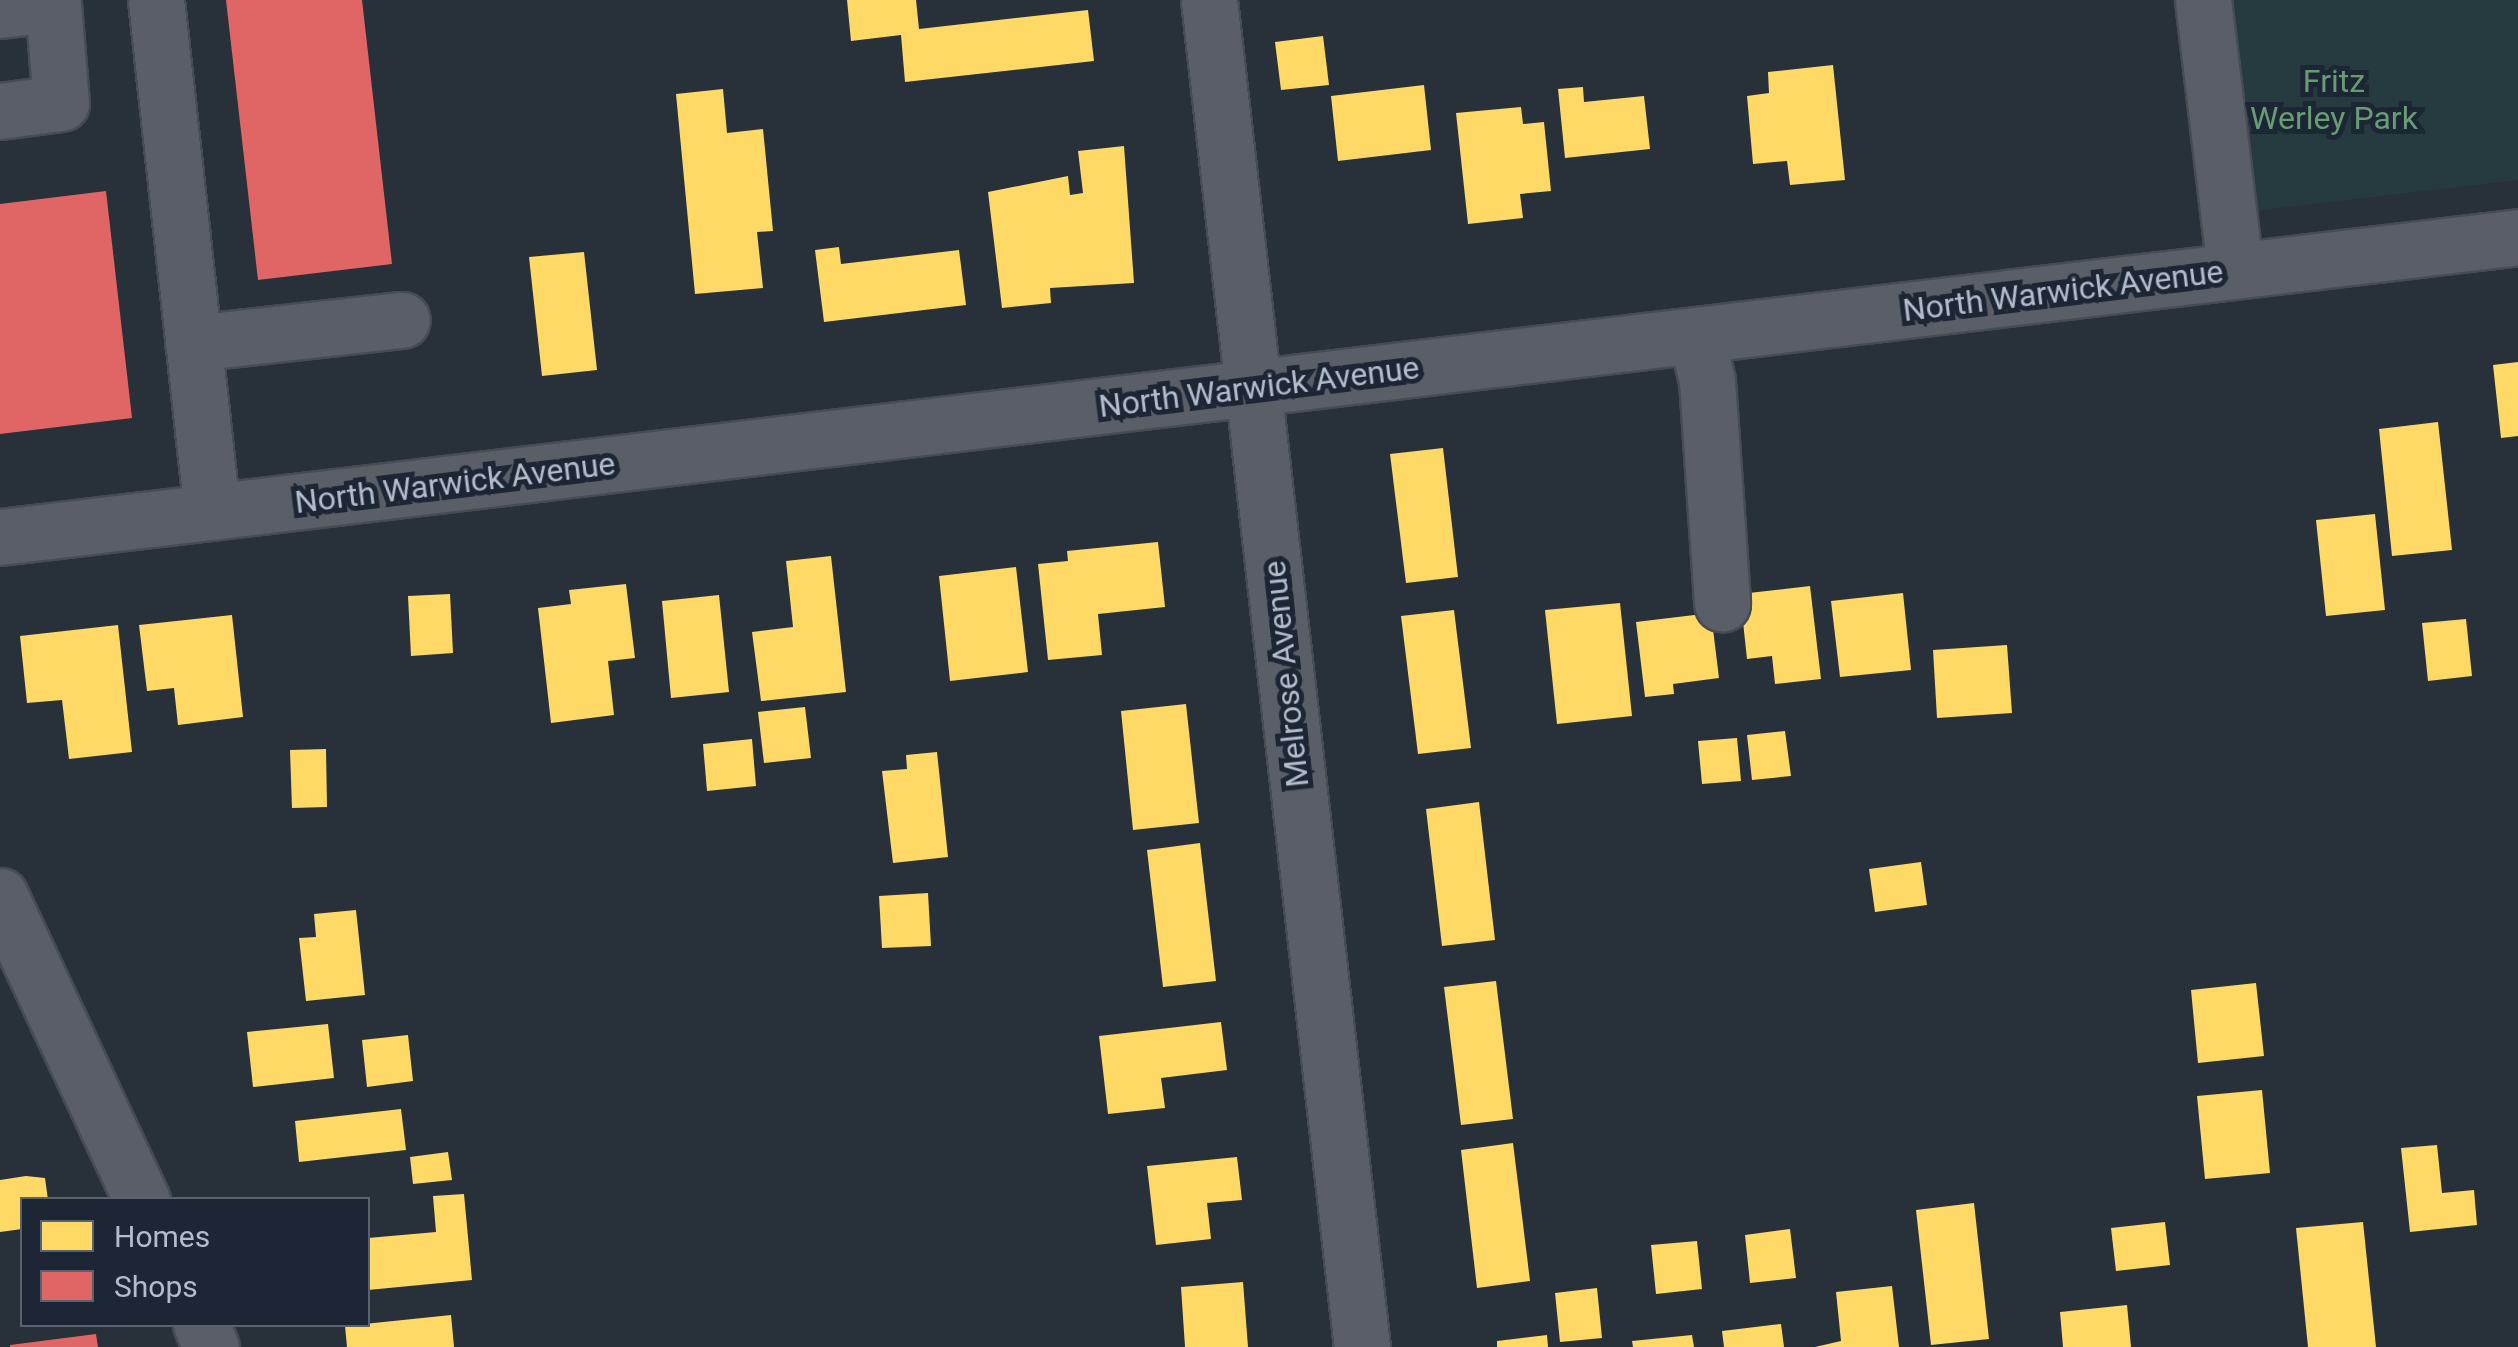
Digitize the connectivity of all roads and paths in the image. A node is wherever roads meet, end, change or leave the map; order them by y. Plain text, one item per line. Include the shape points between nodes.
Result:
1 (156, 0) edge
2 (1209, 0) edge
3 (2203, 0) edge
4 (0, 10) edge
5 (0, 110) edge
6 (2518, 237) edge
7 (2235, 270) junction
8 (402, 320) dead end
9 (1696, 335) junction
10 (193, 342) junction
11 (1253, 388) junction
12 (212, 512) junction
13 (0, 538) edge
14 (1722, 603) dead end
15 (0, 896) edge
16 (141, 1197) edge
17 (1362, 1347) edge

1 - 10 street
2 - 11 street, Melrose Avenue
3 - 7 street
4 - 5 street via 53,4 60,103
6 - 7 street, North Warwick Avenue
7 - 9 street, North Warwick Avenue
8 - 10 street
9 - 11 street, North Warwick Avenue
9 - 14 street via 1706,382
10 - 12 street
11 - 12 street, North Warwick Avenue
11 - 17 street, Melrose Avenue
12 - 13 street, North Warwick Avenue
15 - 16 street

